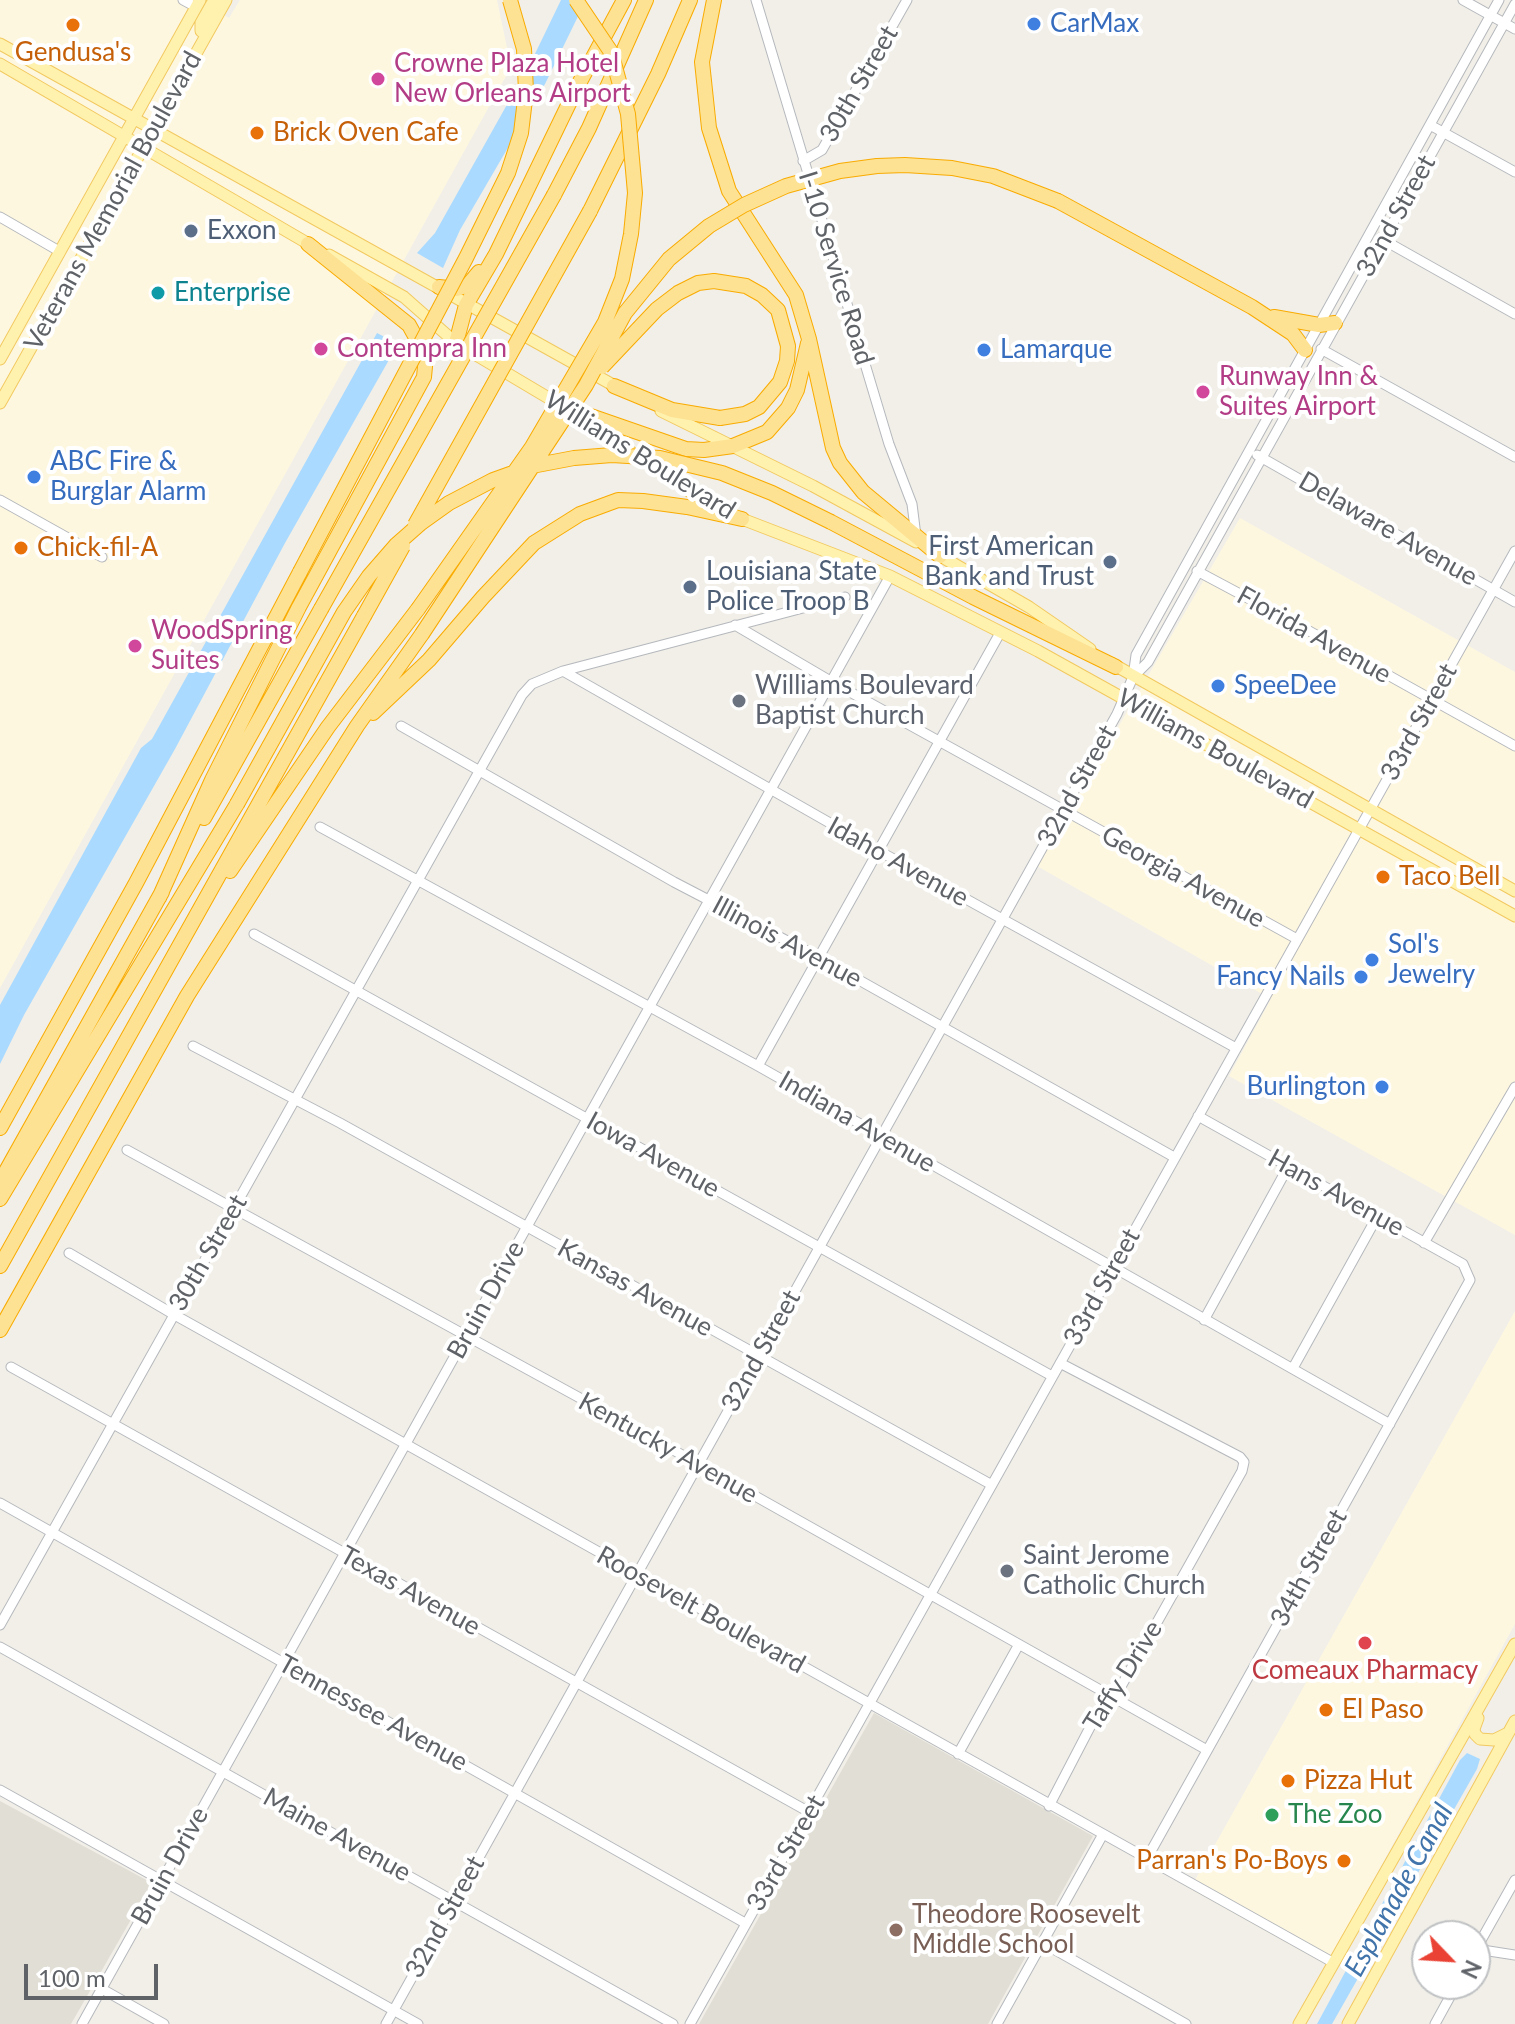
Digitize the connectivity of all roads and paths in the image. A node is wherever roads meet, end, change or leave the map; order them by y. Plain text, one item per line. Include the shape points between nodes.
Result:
1 (183, 0) edge
2 (214, 0) edge
3 (226, 0) edge
4 (510, 0) edge
5 (576, 0) edge
6 (624, 0) edge
7 (646, 0) edge
8 (690, 0) edge
9 (714, 0) edge
10 (756, 0) edge
11 (907, 0) edge
12 (1463, 0) edge
13 (1499, 0) edge
14 (198, 4) edge
15 (1515, 4) edge
16 (1491, 15) junction
17 (1504, 23) junction
18 (1515, 29) edge
19 (206, 35) junction
20 (0, 44) edge
21 (0, 64) edge
22 (133, 118) junction
23 (1430, 125) junction
24 (152, 129) junction
25 (1443, 132) junction
26 (124, 135) junction
27 (143, 146) junction
28 (803, 161) junction
29 (1515, 172) edge
30 (0, 217) edge
31 (1370, 233) junction
32 (1382, 240) junction
33 (308, 244) junction
34 (59, 251) junction
35 (496, 254) junction
36 (47, 275) junction
37 (439, 287) junction
38 (56, 302) junction
39 (466, 305) junction
40 (1252, 307) junction
41 (1515, 314) edge
42 (1335, 323) junction
43 (1319, 325) junction
44 (809, 339) junction
45 (456, 343) junction
46 (1321, 349) junction
47 (1305, 350) junction
48 (0, 358) edge
49 (586, 385) junction
50 (614, 386) junction
51 (0, 403) edge
52 (562, 406) junction
53 (733, 446) junction
54 (1249, 451) junction
55 (1260, 457) junction
56 (1515, 457) edge
57 (0, 500) edge
58 (742, 519) junction
59 (916, 536) junction
60 (1199, 542) junction
61 (1210, 548) junction
62 (1515, 551) edge
63 (940, 556) junction
64 (102, 557) dead end
65 (1197, 571) junction
66 (890, 576) junction
67 (1494, 590) junction
68 (845, 597) dead end
69 (1515, 602) edge
70 (735, 625) junction
71 (1000, 633) junction
72 (1116, 667) junction
73 (563, 671) junction
74 (1133, 677) junction
75 (832, 682) junction
76 (1124, 698) junction
77 (1432, 700) junction
78 (357, 726) junction
79 (401, 726) dead end
80 (940, 743) junction
81 (1515, 746) edge
82 (479, 770) junction
83 (772, 791) junction
84 (1370, 810) junction
85 (1063, 811) junction
86 (320, 827) dead end
87 (1359, 830) junction
88 (879, 851) junction
89 (416, 881) junction
90 (1515, 891) edge
91 (159, 898) junction
92 (710, 901) junction
93 (1515, 916) edge
94 (1003, 920) junction
95 (254, 934) dead end
96 (1297, 939) junction
97 (175, 955) junction
98 (818, 957) junction
99 (355, 991) junction
100 (650, 1008) junction
101 (943, 1026) junction
102 (193, 1046) dead end
103 (1236, 1048) junction
104 (758, 1066) junction
105 (1515, 1087) edge
106 (295, 1099) junction
107 (1198, 1116) junction
108 (587, 1118) junction
109 (0, 1128) edge
110 (881, 1136) junction
111 (127, 1150) dead end
112 (1174, 1157) junction
113 (1288, 1167) junction
114 (0, 1182) edge
115 (0, 1199) edge
116 (233, 1209) junction
117 (1377, 1217) junction
118 (526, 1228) junction
119 (1424, 1243) junction
120 (819, 1248) junction
121 (69, 1253) dead end
122 (0, 1266) edge
123 (1112, 1267) junction
124 (1470, 1275) joint
125 (173, 1314) junction
126 (1204, 1320) junction
127 (0, 1330) edge
128 (466, 1336) junction
129 (758, 1357) junction
130 (1060, 1363) junction
131 (11, 1367) dead end
132 (1293, 1368) junction
133 (1052, 1376) junction
134 (113, 1423) junction
135 (1390, 1424) junction
136 (406, 1443) junction
137 (698, 1464) junction
138 (992, 1485) junction
139 (0, 1503) edge
140 (51, 1533) junction
141 (344, 1554) junction
142 (637, 1574) junction
143 (930, 1596) junction
144 (0, 1625) edge
145 (1515, 1644) edge
146 (1018, 1646) junction
147 (0, 1647) edge
148 (283, 1663) junction
149 (577, 1683) junction
150 (1492, 1684) junction
151 (1112, 1699) junction
152 (870, 1704) junction
153 (1515, 1721) edge
154 (1508, 1732) junction
155 (1207, 1750) junction
156 (958, 1754) junction
157 (222, 1771) junction
158 (0, 1790) edge
159 (515, 1792) junction
160 (1049, 1806) junction
161 (809, 1812) junction
162 (1102, 1836) junction
163 (1146, 1860) junction
164 (161, 1880) junction
165 (1515, 1880) edge
166 (454, 1900) junction
167 (745, 1923) junction
168 (1491, 1923) edge
169 (1043, 1943) junction
170 (1491, 1952) edge
171 (1515, 1955) edge
172 (1334, 1963) junction
173 (102, 1989) junction
174 (1448, 2000) edge
175 (393, 2010) junction
176 (82, 2024) edge
177 (164, 2024) edge
178 (386, 2024) edge
179 (418, 2024) edge
180 (673, 2024) edge
181 (690, 2024) edge
182 (997, 2024) edge
183 (1186, 2024) edge
184 (1299, 2024) edge
185 (1348, 2024) edge
186 (1435, 2024) edge

1 - 14 street
2 - 19 main road via 201,23
3 - 19 main road, Veterans Memorial Boulevard
4 - 109 highway, bridge via 524,49 526,91 521,133 508,173 136,883
5 - 97 highway, bridge via 611,52 628,114 635,193 631,234 622,279 605,322 532,447 328,727
6 - 35 highway
7 - 91 highway, bridge via 554,195
8 - 97 highway, bridge via 590,211
9 - 44 highway via 702,62 709,128 729,191 796,295
10 - 28 street, I-10 Service Road
11 - 28 street, 30th Street via 822,150
12 - 16 street
13 - 16 street, 32nd Street
14 - 22 main road, Veterans Memorial Boulevard
15 - 17 street, 32nd Street
16 - 17 street
16 - 23 street, 32nd Street
17 - 18 street
17 - 25 street, 32nd Street
19 - 24 main road, Veterans Memorial Boulevard
20 - 22 main road, Williams Boulevard
21 - 26 main road, Williams Boulevard
22 - 24 main road, Williams Boulevard
22 - 26 main road, Veterans Memorial Boulevard
23 - 25 street
23 - 31 street, 32nd Street
24 - 27 main road, Veterans Memorial Boulevard
24 - 37 main road, Williams Boulevard
25 - 29 street
25 - 32 street, 32nd Street
26 - 27 main road, Williams Boulevard
26 - 34 main road, Veterans Memorial Boulevard
27 - 33 main road, Williams Boulevard
27 - 38 main road, Veterans Memorial Boulevard
28 - 59 street, I-10 Service Road via 912,504
30 - 34 street
31 - 32 street
31 - 43 street, 32nd Street
32 - 41 street
32 - 42 street, 32nd Street
33 - 45 main road, Williams Boulevard via 404,297
33 - 91 highway via 409,325 426,356 424,377 299,607
34 - 36 main road, Veterans Memorial Boulevard
35 - 37 highway via 468,285
35 - 39 highway
36 - 38 main road via 55,283
36 - 48 main road, Veterans Memorial Boulevard
37 - 39 main road, Williams Boulevard
38 - 51 main road, Veterans Memorial Boulevard
39 - 45 highway
39 - 50 main road, Williams Boulevard
40 - 43 highway via 1281,320
40 - 47 highway via 1293,334
40 - 49 highway, bridge via 1058,201 993,176 905,165 840,171 744,205 669,259 625,313
42 - 43 highway
42 - 46 street, 32nd Street
43 - 47 street, 32nd Street
44 - 53 highway via 788,408 767,432
44 - 59 highway via 840,463 863,492
45 - 52 main road, Williams Boulevard
46 - 55 street, 32nd Street
46 - 56 street
47 - 54 street, 32nd Street
49 - 50 highway, bridge via 657,309 698,283 731,282 762,295 778,310 787,361 780,382 759,407 745,414 720,418 672,410
49 - 78 highway, bridge
50 - 53 main road, Williams Boulevard
52 - 53 highway via 686,449
52 - 58 main road, Williams Boulevard via 670,480
53 - 63 main road, Williams Boulevard
54 - 55 street, Delaware Avenue
54 - 60 street, 32nd Street
55 - 61 street, 32nd Street
55 - 67 street, Delaware Avenue
57 - 64 street
58 - 66 main road, Williams Boulevard
58 - 78 highway via 618,500 580,514 534,543 429,660
59 - 63 highway
60 - 61 street
60 - 74 street, 32nd Street via 1136,655
61 - 65 street, 32nd Street
62 - 67 street, 33rd Street
63 - 72 main road, Williams Boulevard via 1029,607
65 - 74 street, 32nd Street via 1148,662
65 - 77 street, Florida Avenue
66 - 71 main road, Williams Boulevard
66 - 75 street, Bruin Drive
67 - 69 street, Delaware Avenue
67 - 77 street, 33rd Street
68 - 70 street
70 - 73 street
70 - 75 street, Georgia Avenue
71 - 76 main road, Williams Boulevard
71 - 80 street
72 - 74 main road, Williams Boulevard
72 - 115 highway, bridge via 772,493 722,473 660,458 612,455 532,466 493,480 449,503 396,545 344,612 237,804
73 - 82 street via 532,684 522,695
73 - 83 street, Idaho Avenue
74 - 76 street, 32nd Street
74 - 84 main road, Williams Boulevard
75 - 80 street, Georgia Avenue
75 - 83 street, Bruin Drive
76 - 85 street, 32nd Street
76 - 87 main road, Williams Boulevard
77 - 81 street, Florida Avenue
77 - 84 street, 33rd Street
78 - 127 highway via 187,996
79 - 82 street, Illinois Avenue
80 - 85 street, Georgia Avenue
80 - 88 street
82 - 89 street
82 - 92 street, Illinois Avenue
83 - 88 street, Idaho Avenue
83 - 92 street, Bruin Drive
84 - 87 street, 33rd Street
84 - 90 main road, Williams Boulevard
85 - 94 street, 32nd Street
85 - 96 street, Georgia Avenue
86 - 89 street, Indiana Avenue
87 - 93 main road, Williams Boulevard
87 - 96 street, 33rd Street
88 - 94 street, Idaho Avenue
88 - 98 street
89 - 99 street, 30th Street
89 - 100 street, Indiana Avenue
91 - 114 highway
92 - 98 street, Illinois Avenue
92 - 100 street, Bruin Drive
94 - 101 street, 32nd Street
94 - 103 street, Idaho Avenue
95 - 99 street, Iowa Avenue
96 - 103 street, 33rd Street
97 - 122 highway
98 - 101 street, Illinois Avenue
98 - 104 street
99 - 106 street, 30th Street
99 - 108 street, Iowa Avenue
100 - 104 street, Indiana Avenue
100 - 108 street, Bruin Drive
101 - 110 street, 32nd Street
101 - 112 street, Illinois Avenue
102 - 106 street, Kansas Avenue
103 - 107 street, 33rd Street
104 - 110 street, Indiana Avenue
105 - 119 street
106 - 116 street, 30th Street
106 - 118 street, Kansas Avenue
107 - 112 street, 33rd Street
107 - 113 street, Hans Avenue
108 - 118 street, Bruin Drive
108 - 120 street, Iowa Avenue
110 - 120 street, 32nd Street
110 - 123 street, Indiana Avenue
111 - 116 street, Kentucky Avenue
112 - 123 street, 33rd Street
113 - 117 street, Hans Avenue
113 - 126 street
116 - 125 street, 30th Street
116 - 128 street, Kentucky Avenue
117 - 119 street, Hans Avenue
117 - 132 street
118 - 128 street, Bruin Drive
118 - 129 street, Kansas Avenue
119 - 124 street, Hans Avenue via 1463,1264
120 - 129 street, 32nd Street
120 - 133 street, Iowa Avenue
121 - 125 street, Roosevelt Boulevard
123 - 126 street, Indiana Avenue
123 - 130 street, 33rd Street
124 - 135 street, 34th Street
125 - 134 street, 30th Street
125 - 136 street, Roosevelt Boulevard
126 - 132 street, Indiana Avenue
128 - 136 street, Bruin Drive
128 - 137 street, Kentucky Avenue
129 - 137 street, 32nd Street
129 - 138 street, Kansas Avenue
130 - 133 street, 33rd Street
130 - 151 street, Taffy Drive via 1244,1463
131 - 134 street, Texas Avenue
132 - 135 street, Indiana Avenue
133 - 138 street, 33rd Street
134 - 140 street, 30th Street
134 - 141 street, Texas Avenue
135 - 155 street, 34th Street
136 - 141 street, Bruin Drive
136 - 142 street, Roosevelt Boulevard
137 - 142 street, 32nd Street
137 - 143 street, Kentucky Avenue
138 - 143 street, 33rd Street
139 - 140 street, Tennessee Avenue
140 - 144 street, 30th Street
140 - 148 street, Tennessee Avenue
141 - 148 street, Bruin Drive
141 - 149 street, Texas Avenue
142 - 149 street, 32nd Street
142 - 152 street, Roosevelt Boulevard
143 - 146 street, Kentucky Avenue
143 - 152 street, 33rd Street
145 - 150 main road
146 - 151 street, Kentucky Avenue
146 - 156 street
147 - 157 street, Maine Avenue
148 - 157 street, Bruin Drive
148 - 159 street, Tennessee Avenue
149 - 159 street, 32nd Street
149 - 161 street, Texas Avenue
150 - 154 main road via 1475,1734 1487,1742
150 - 172 main road
151 - 155 street, Kentucky Avenue
151 - 160 street, Taffy Drive via 1100,1708
152 - 156 street, Roosevelt Boulevard
152 - 161 street, 33rd Street
153 - 154 main road
154 - 185 main road
155 - 163 street, 34th Street
156 - 160 street, Roosevelt Boulevard
157 - 164 street, Bruin Drive
157 - 166 street, Maine Avenue
158 - 164 street
159 - 166 street, 32nd Street
159 - 167 street, Tennessee Avenue
160 - 162 street, Roosevelt Boulevard
161 - 167 street, 33rd Street
162 - 163 street, Roosevelt Boulevard
162 - 169 street
163 - 172 street, Roosevelt Boulevard
164 - 173 street, Bruin Drive
164 - 175 street
165 - 168 street
166 - 175 street, 32nd Street
166 - 180 street, Maine Avenue
167 - 181 street, 33rd Street
169 - 182 street
169 - 183 street
170 - 171 street
172 - 184 main road
173 - 176 street, Bruin Drive
173 - 177 street
174 - 186 street
175 - 178 street, 32nd Street
175 - 179 street

